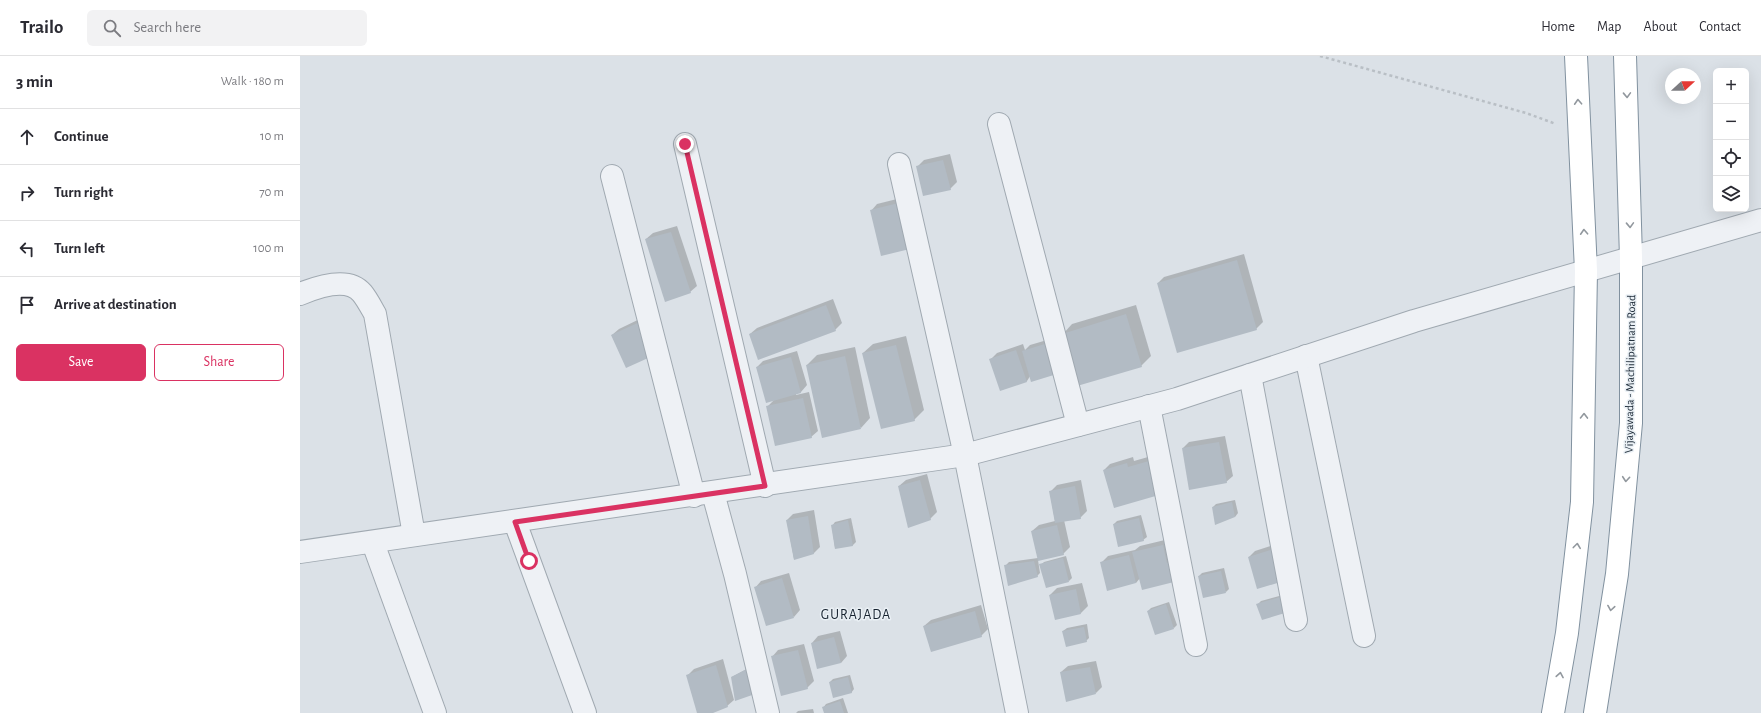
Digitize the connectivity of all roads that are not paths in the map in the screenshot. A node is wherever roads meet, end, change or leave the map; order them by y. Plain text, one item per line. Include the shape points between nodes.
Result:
1 (1576, 56) edge
2 (1626, 56) edge
3 (999, 124) dead end
4 (685, 144) dead end
5 (898, 164) dead end
6 (612, 176) dead end
7 (1761, 220) edge
8 (1631, 258) junction
9 (1586, 271) junction
10 (300, 294) edge
11 (1306, 356) junction
12 (1250, 375) junction
13 (1149, 406) junction
14 (1078, 425) junction
15 (964, 456) junction
16 (765, 486) junction
17 (703, 495) junction
18 (515, 522) junction
19 (414, 535) junction
20 (373, 543) junction
21 (300, 552) edge
22 (1296, 620) dead end
23 (1364, 636) dead end
24 (1196, 645) dead end
25 (435, 713) edge
26 (585, 713) edge
27 (768, 713) edge
28 (1017, 713) edge
29 (1553, 713) edge
30 (1595, 713) edge

9 -> 1 highway
2 -> 8 highway, Vijayawada - Machilipatnam Road
3 - 14 street
4 - 16 street
5 - 15 street
6 - 17 street
7 - 8 street
8 - 9 street
8 -> 30 highway, Vijayawada - Machilipatnam Road via 1631,423 1617,574
9 - 11 street via 1414,321
29 -> 9 highway via 1567,633 1582,502
10 - 19 street via 321,286 346,284 361,292 375,314
11 - 12 street
11 - 23 street
12 - 13 street
12 - 22 street
13 - 14 street
13 - 24 street
14 - 15 street
15 - 16 street
15 - 28 street
16 - 17 street
17 - 18 street
17 - 27 street via 735,574
18 - 19 street
18 - 26 street
19 - 20 street
20 - 21 street
20 - 25 street

